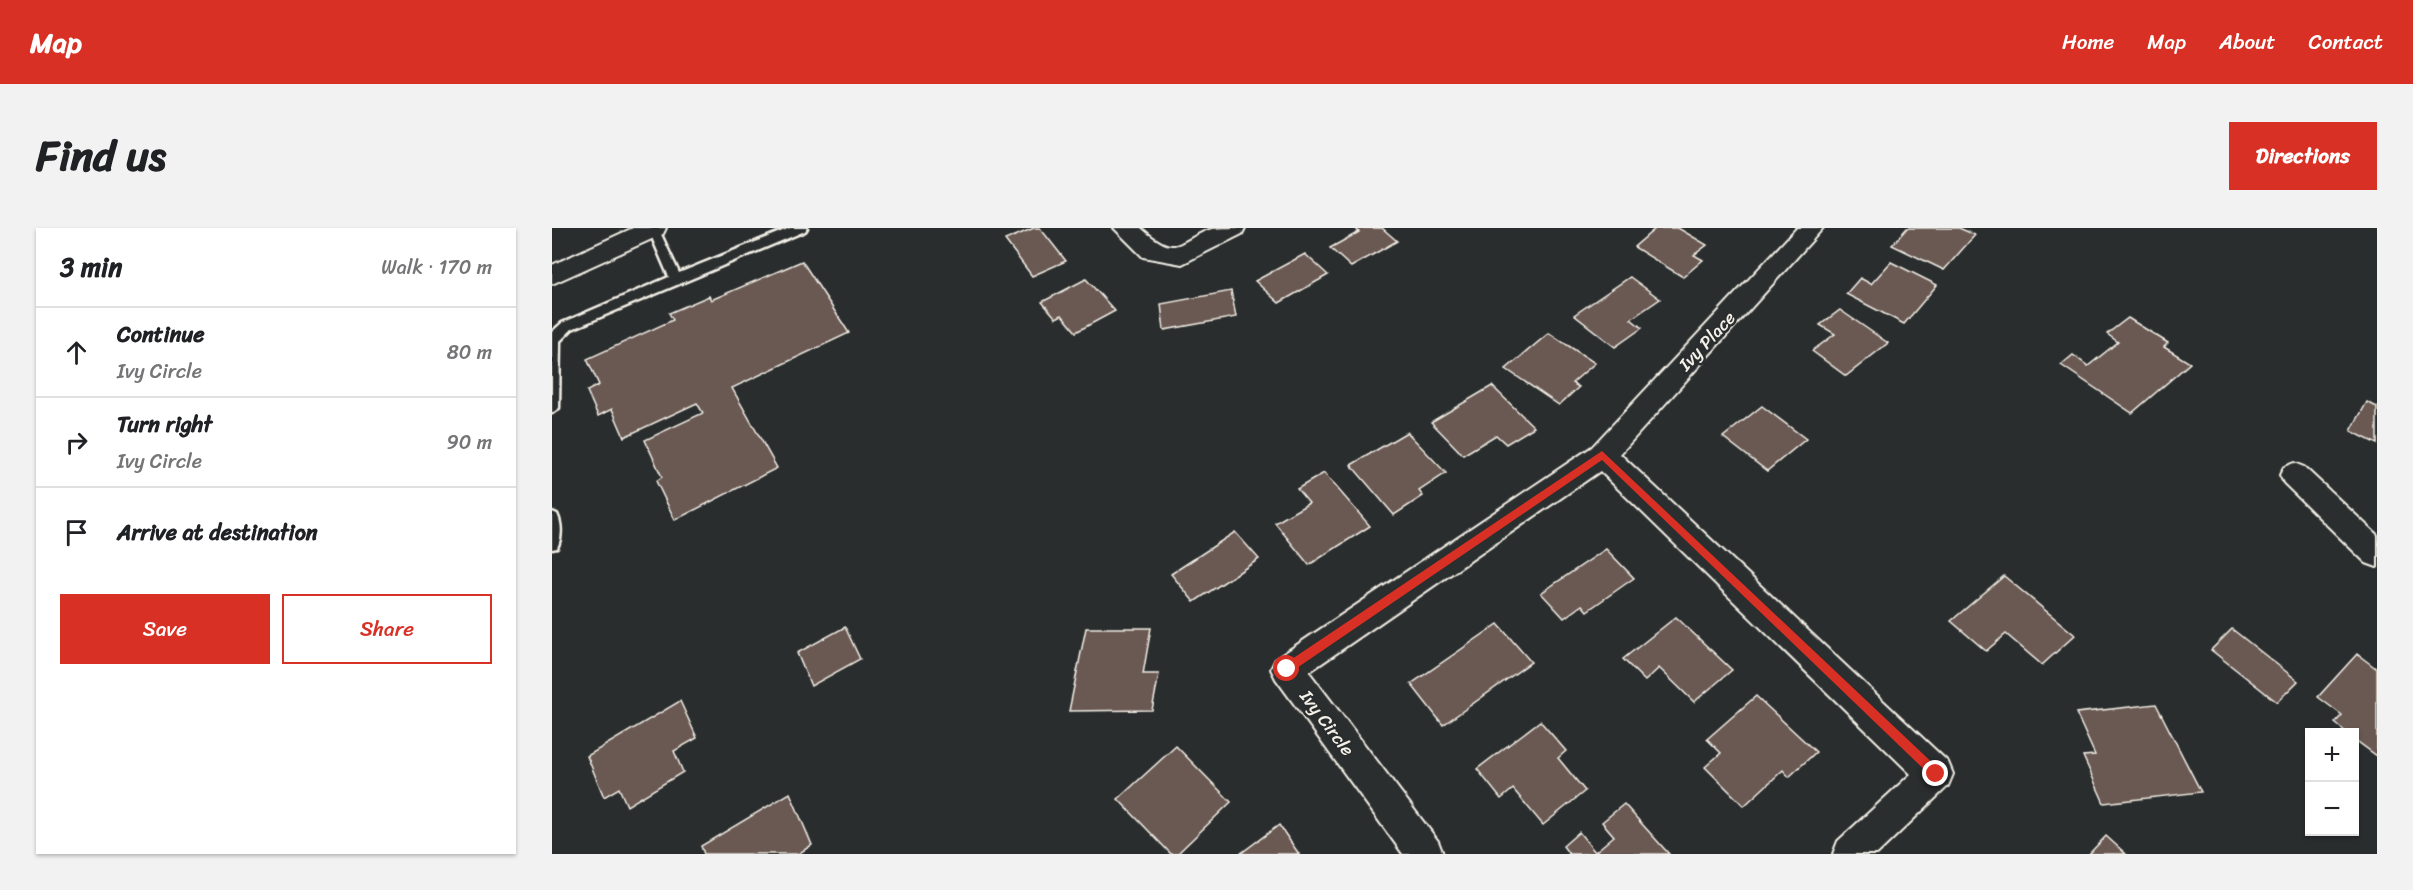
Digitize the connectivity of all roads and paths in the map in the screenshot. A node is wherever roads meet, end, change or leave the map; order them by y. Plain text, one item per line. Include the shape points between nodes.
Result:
1 (654, 228) edge
2 (801, 228) edge
3 (1126, 228) edge
4 (1233, 228) edge
5 (1811, 228) edge
6 (552, 275) edge
7 (676, 279) junction
8 (552, 408) edge
9 (1602, 455) junction
10 (2294, 475) dead end
11 (552, 518) edge
12 (552, 543) edge
13 (2377, 555) edge
14 (1425, 854) edge
15 (1851, 854) edge

1 - 6 street
1 - 7 lane
2 - 7 lane
3 - 4 street via 1152,251 1182,255
5 - 9 street, Ivy Place
7 - 8 lane via 567,326 553,339
9 - 14 street, Ivy Circle via 1287,669
9 - 15 street via 1936,774
10 - 13 street
11 - 12 lane

